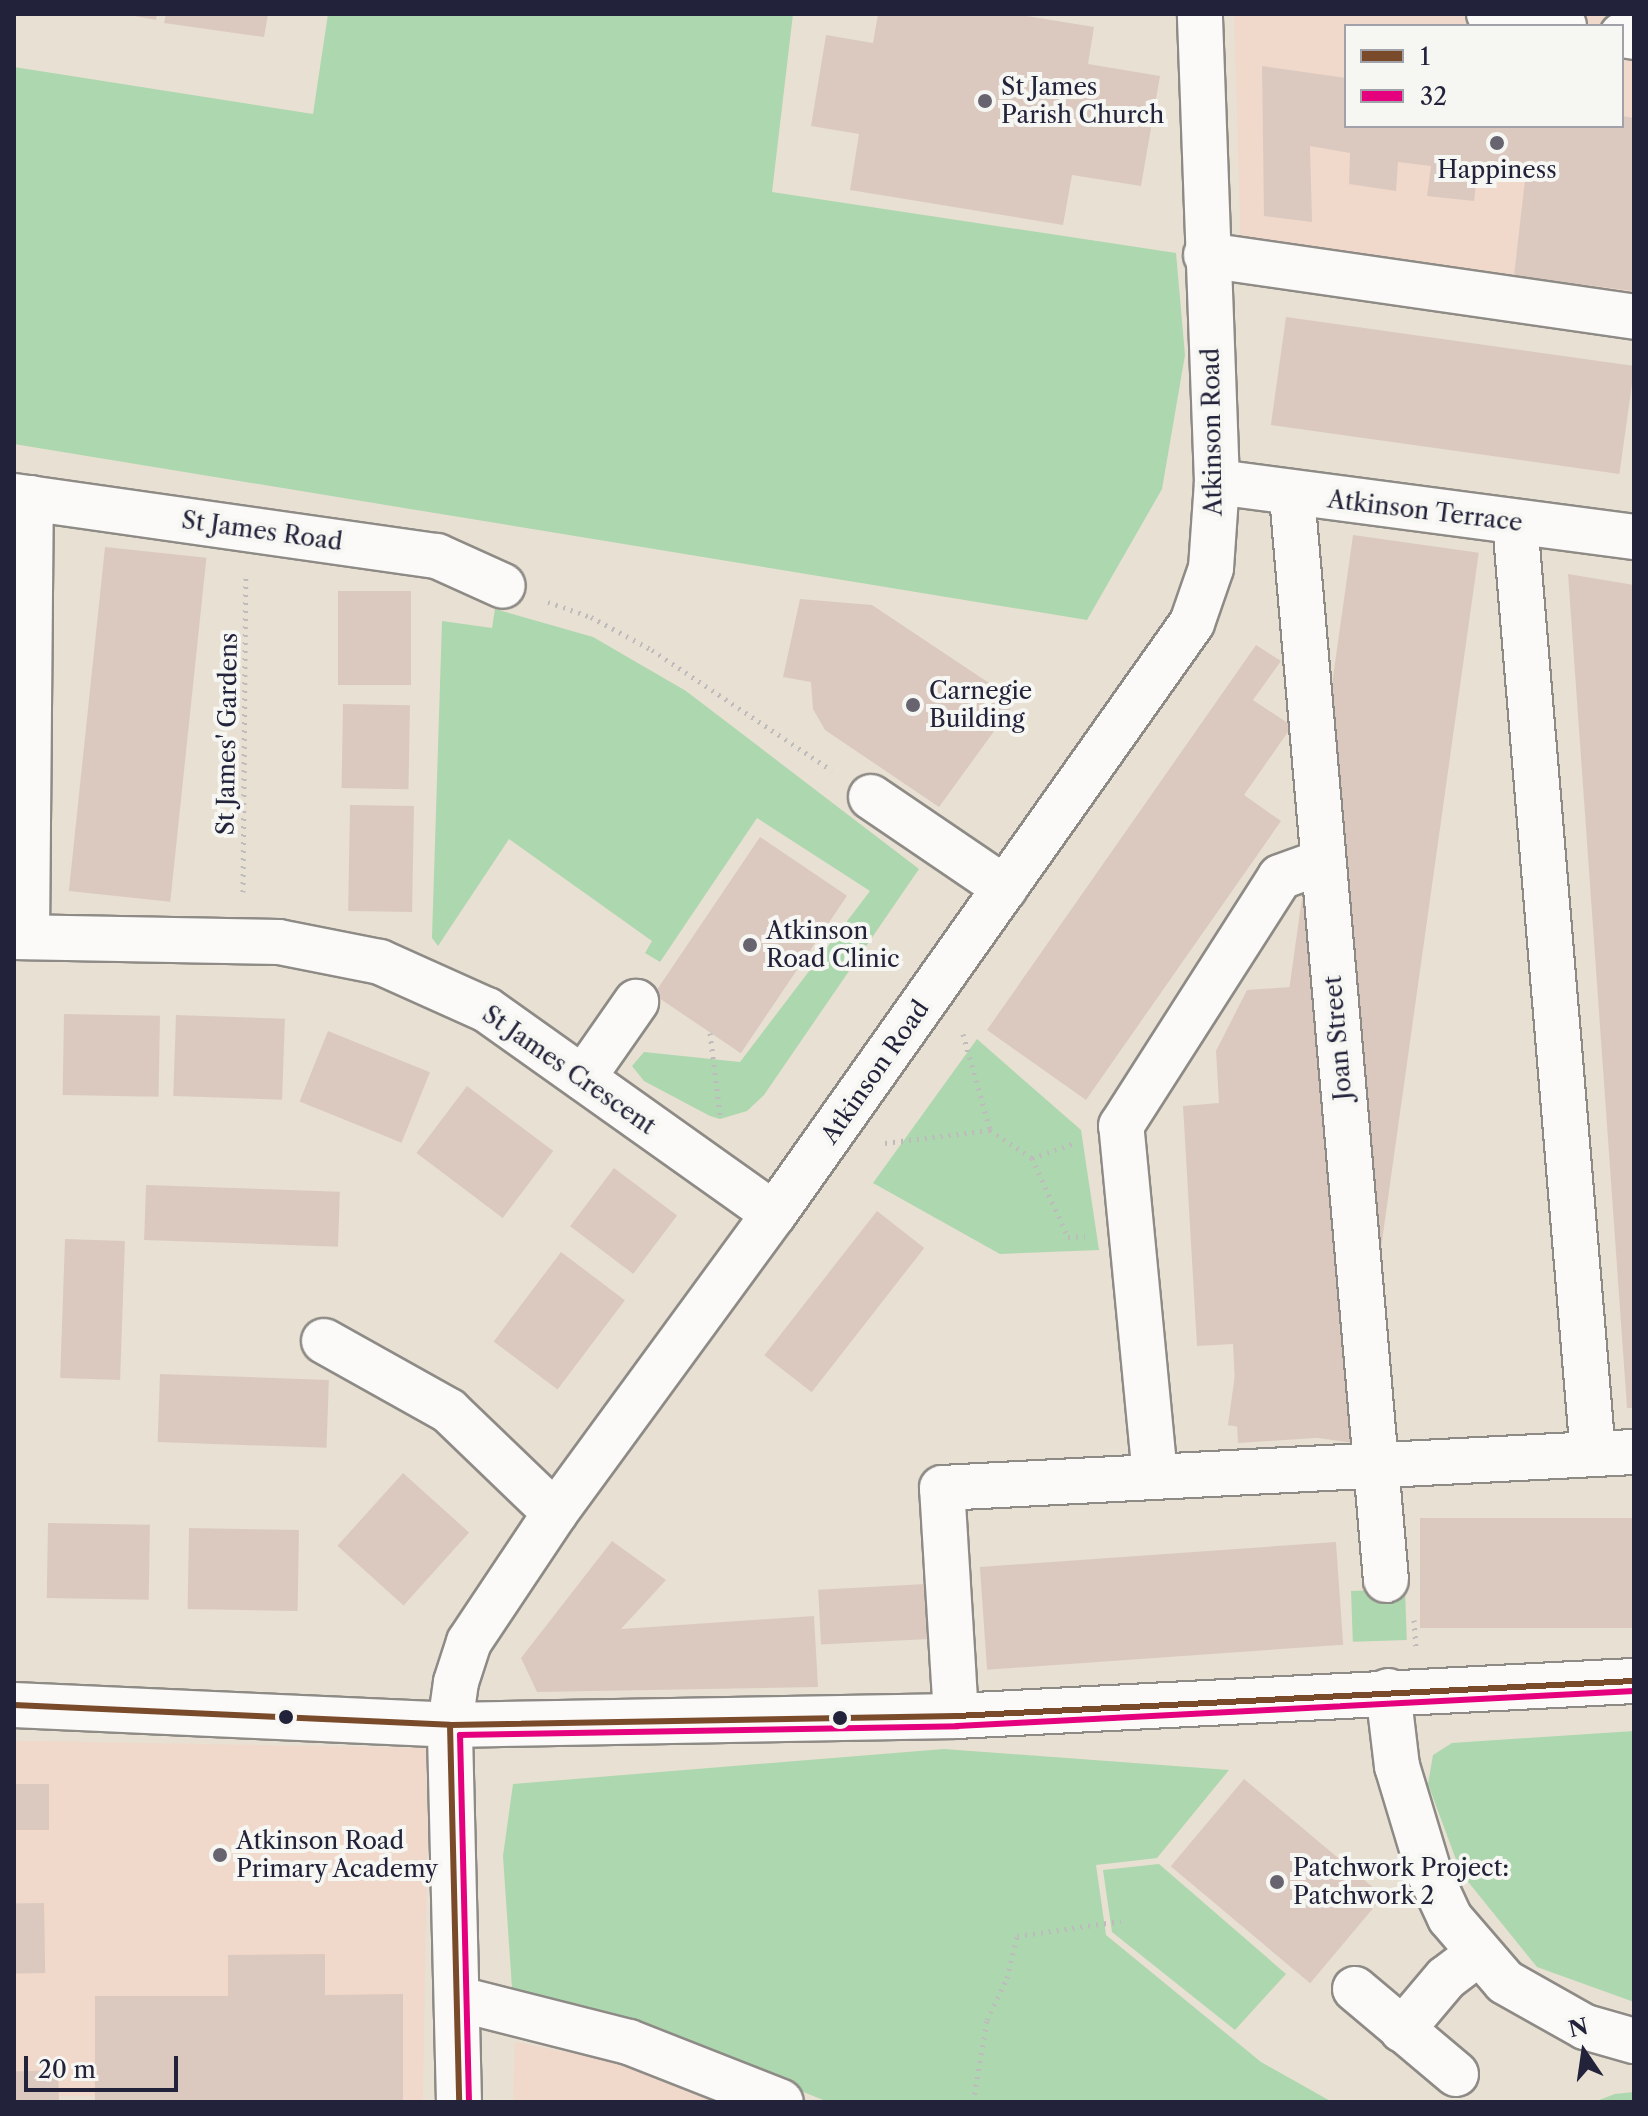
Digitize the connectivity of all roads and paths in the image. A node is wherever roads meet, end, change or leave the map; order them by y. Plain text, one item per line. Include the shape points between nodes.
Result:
1 (1200, 14) edge
2 (1489, 14) edge
3 (1552, 24) edge
4 (1206, 255) junction
5 (1634, 317) edge
6 (1217, 482) junction
7 (1292, 495) junction
8 (22, 497) edge
9 (1515, 522) junction
10 (247, 529) junction
11 (1634, 537) edge
12 (503, 586) joint
13 (871, 797) joint
14 (1322, 862) junction
15 (1005, 888) junction
16 (21, 937) edge
17 (242, 940) junction
18 (946, 972) junction
19 (636, 1002) dead end
20 (710, 1033) dead end
21 (583, 1078) junction
22 (1121, 1126) junction
23 (990, 1130) junction
24 (820, 1151) junction
25 (1032, 1158) junction
26 (724, 1178) junction
27 (774, 1214) junction
28 (1132, 1234) junction
29 (324, 1341) dead end
30 (1614, 1453) edge
31 (1375, 1464) junction
32 (1155, 1476) junction
33 (555, 1513) junction
34 (1386, 1580) joint
35 (1634, 1681) edge
36 (1405, 1690) junction
37 (14, 1705) edge
38 (956, 1716) junction
39 (450, 1725) junction
40 (1121, 1921) dead end
41 (1479, 1953) junction
42 (1355, 1989) dead end
43 (459, 1999) junction
44 (1402, 2030) junction
45 (1634, 2041) edge
46 (1456, 2074) dead end
47 (459, 2102) edge
48 (781, 2102) edge
49 (973, 2102) edge

1 - 4 street, Atkinson Road
2 - 3 street
4 - 5 street
4 - 6 street, Atkinson Road
6 - 7 street, Atkinson Terrace
6 - 15 street, Atkinson Road via 1211,568 1192,623
7 - 9 street, Atkinson Terrace
7 - 14 street, Joan Street
8 - 10 street, St James Road
8 - 16 street
9 - 11 street, Atkinson Terrace
9 - 30 street
10 - 12 street, St James Road via 437,556
10 - 17 path, St James' Gardens
12 - 13 path via 591,617 652,650
13 - 15 street
14 - 22 street via 1280,877
14 - 31 street, Joan Street
15 - 18 street, Atkinson Road
16 - 17 street, St James Crescent
17 - 21 street, St James Crescent via 380,962 487,1010
18 - 23 path
18 - 24 street, Atkinson Road
19 - 21 street
20 - 26 path
21 - 26 street, St James Crescent
22 - 25 path
22 - 28 street
23 - 24 path
23 - 25 path
24 - 27 street, Atkinson Road
25 - 28 path via 1068,1237
26 - 27 street, St James Crescent
27 - 33 street, Atkinson Road
28 - 32 street
29 - 33 street via 449,1411
30 - 31 street
31 - 32 street
31 - 34 street, Joan Street
32 - 38 street via 942,1488
33 - 39 street, Atkinson Road via 469,1642
34 - 36 path via 1410,1584
35 - 36 street
36 - 38 street
36 - 41 street via 1397,1766 1430,1875 1450,1918
37 - 39 street
38 - 39 street
39 - 43 street, Atkinson Road
40 - 49 path via 1017,1936 1007,1978 987,2020
41 - 44 street via 1446,1978
41 - 45 street via 1505,1982 1538,2004 1585,2027
42 - 44 street
43 - 47 street, Atkinson Road
43 - 48 street via 629,2042
44 - 46 street

